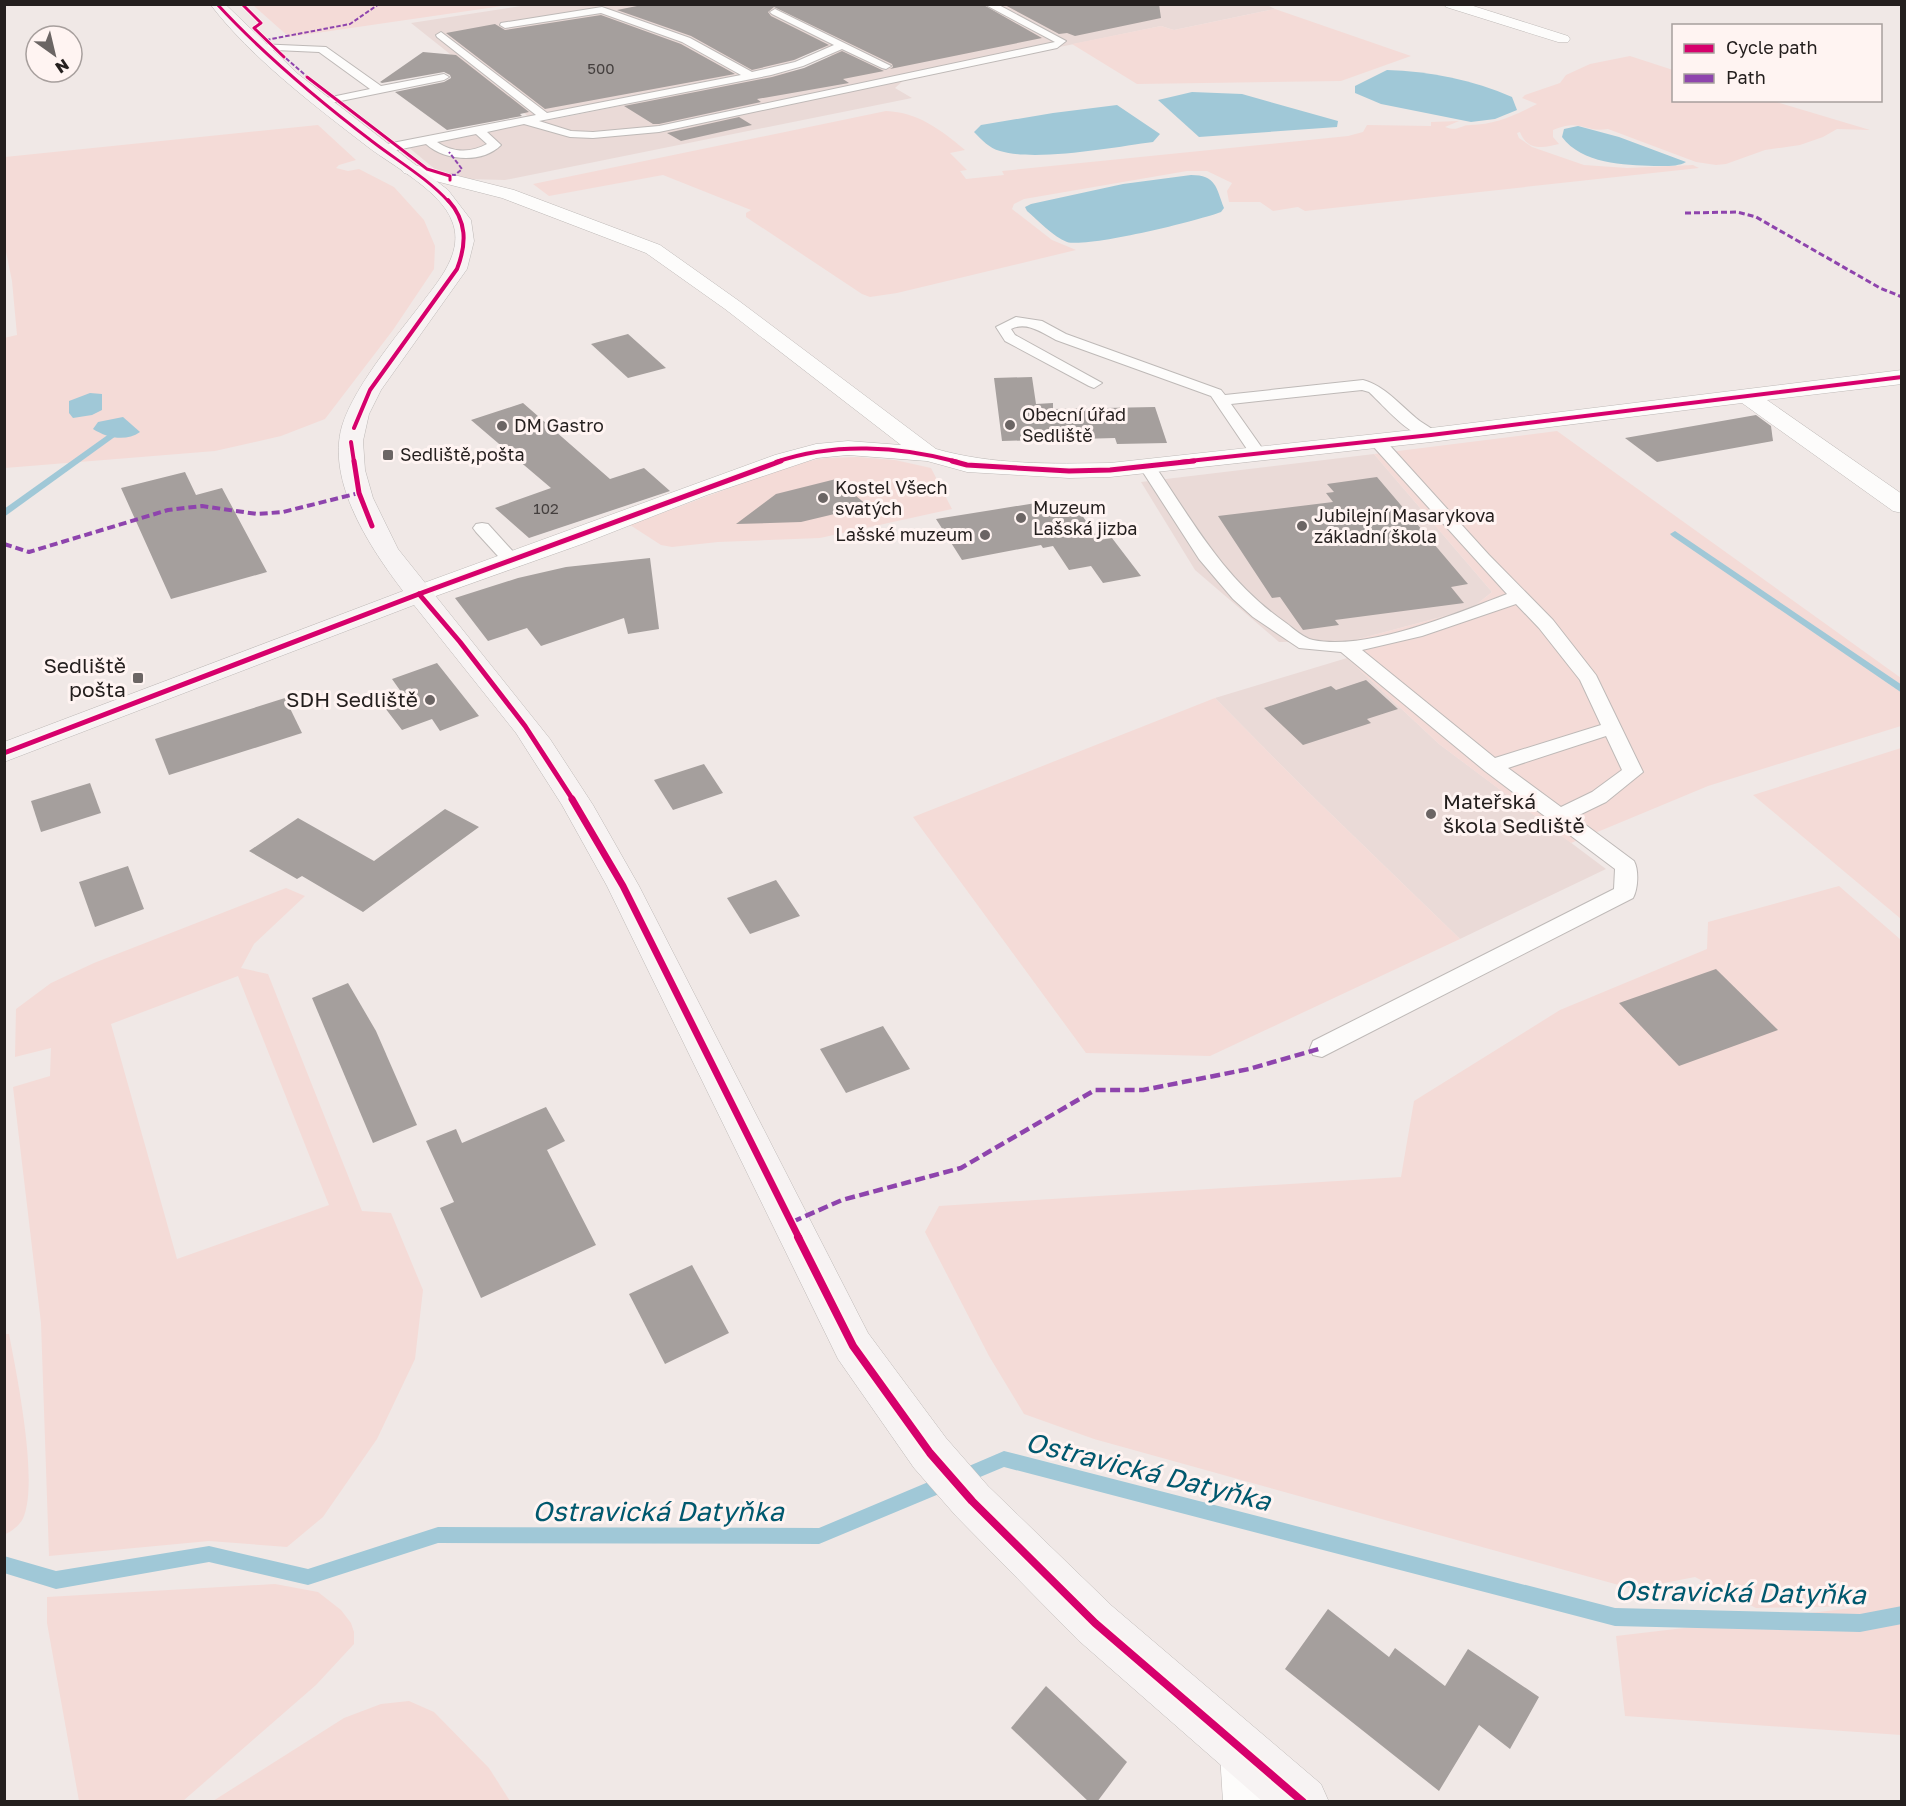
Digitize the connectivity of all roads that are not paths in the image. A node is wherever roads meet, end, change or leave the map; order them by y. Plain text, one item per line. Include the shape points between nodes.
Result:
1 (217, 4) edge
2 (989, 4) edge
3 (1451, 4) edge
4 (775, 12) dead end
5 (505, 25) dead end
6 (441, 35) dead end
7 (1563, 39) dead end
8 (842, 45) junction
9 (257, 47) junction
10 (886, 66) dead end
11 (751, 76) junction
12 (444, 77) dead end
13 (378, 90) junction
14 (321, 102) junction
15 (545, 117) junction
16 (525, 121) junction
17 (478, 130) junction
18 (429, 140) junction
19 (382, 149) junction
20 (410, 169) junction
21 (1902, 378) edge
22 (1094, 383) dead end
23 (1747, 397) junction
24 (1221, 400) junction
25 (1431, 435) junction
26 (1377, 441) junction
27 (927, 454) junction
28 (1259, 455) junction
29 (1147, 466) junction
30 (1902, 506) edge
31 (482, 528) dead end
32 (513, 562) junction
33 (419, 594) junction
34 (1520, 596) junction
35 (1347, 648) junction
36 (1612, 728) junction
37 (4, 753) edge
38 (1492, 766) junction
39 (1560, 816) junction
40 (1323, 1048) dead end
41 (1247, 1777) edge
42 (1303, 1802) edge

1 - 9 main road
2 - 16 lane via 1061,41 1057,45 659,129 570,134
3 - 7 street
4 - 8 lane
5 - 11 lane via 602,10 686,40
6 - 15 lane
8 - 10 lane
8 - 11 lane via 799,64
9 - 13 lane via 322,49
9 - 14 main road
11 - 15 lane
12 - 13 lane
13 - 14 lane
14 - 19 main road
15 - 16 lane
16 - 17 lane
17 - 18 lane
17 - 18 lane via 495,145 483,152 460,155 435,148
18 - 19 lane
19 - 20 main road
20 - 27 street via 508,194 653,249
20 - 33 main road via 458,214 466,232 465,250 457,269 370,390 351,442 365,511
21 - 23 street
22 - 24 lane via 1010,338 1003,327 1016,321 1037,324 1061,337 1216,393
23 - 25 street
23 - 30 street
24 - 25 lane via 1364,385
24 - 28 lane
25 - 26 street
26 - 28 street
26 - 34 lane
27 - 29 street via 967,465 1058,471
27 - 32 street via 848,448 794,457
28 - 29 street
29 - 35 lane via 1209,563 1257,613 1308,645
31 - 32 lane
32 - 33 street
33 - 37 main road
33 - 41 main road via 525,726 582,814 623,886 853,1346 930,1453 972,1501
34 - 35 lane via 1440,626
34 - 36 lane via 1588,679
35 - 38 lane
36 - 38 lane
36 - 39 lane via 1634,772 1599,797
38 - 39 lane
39 - 40 lane via 1626,866 1625,893
41 - 42 main road

